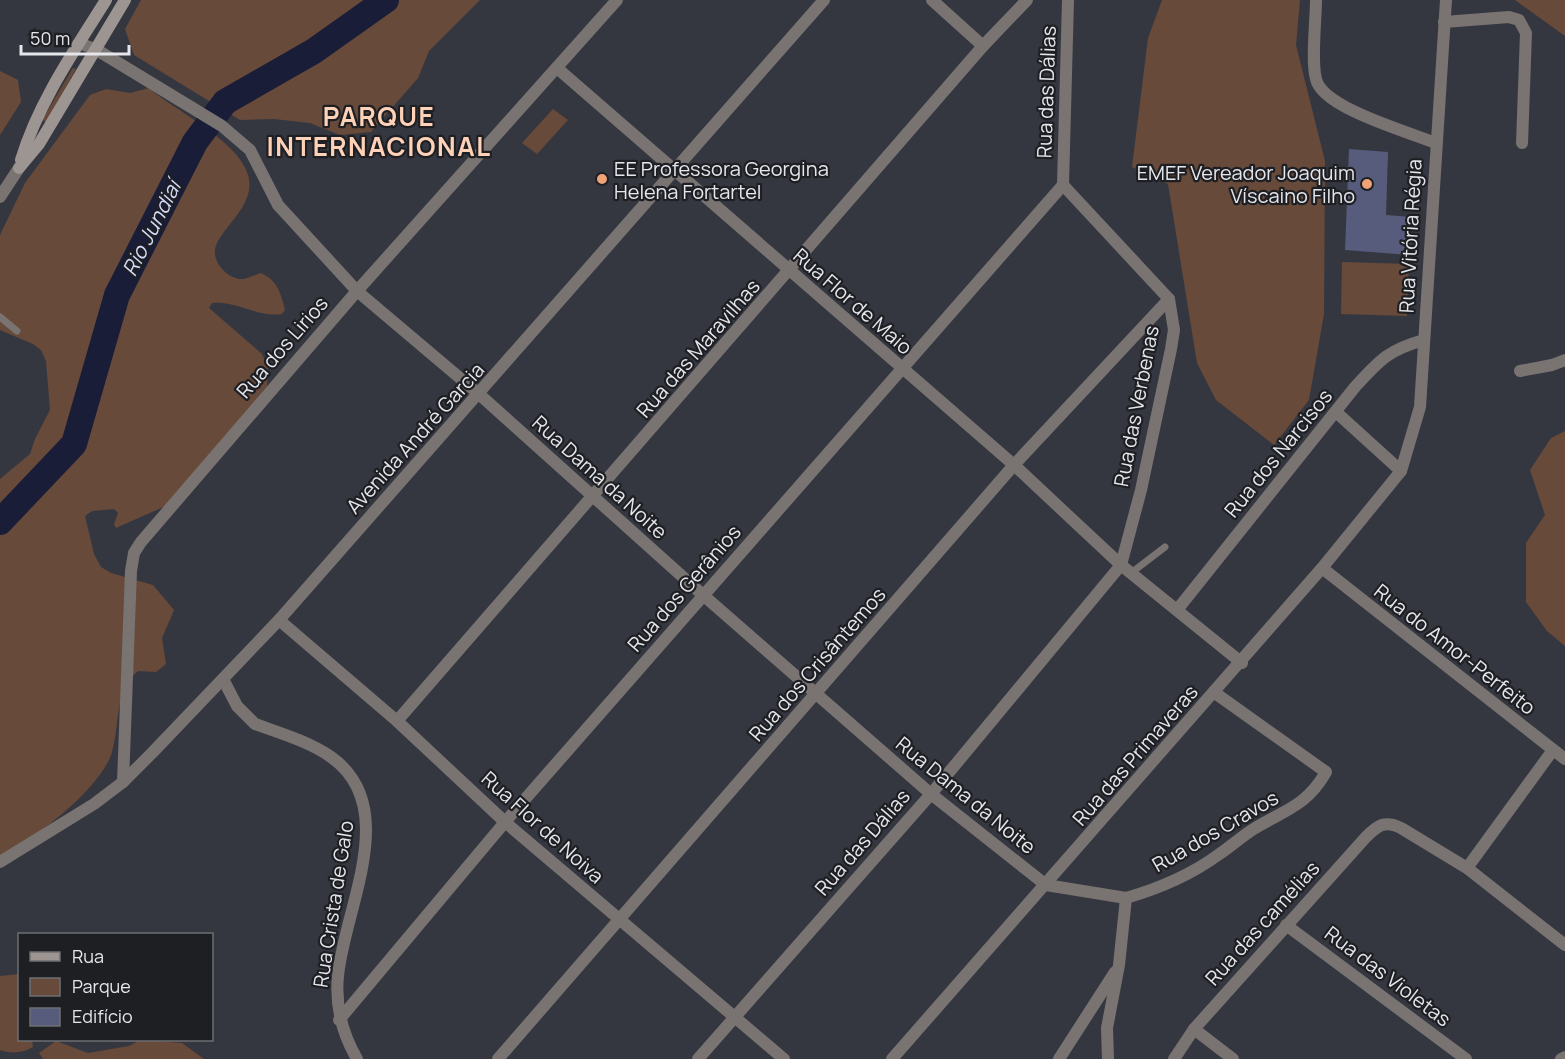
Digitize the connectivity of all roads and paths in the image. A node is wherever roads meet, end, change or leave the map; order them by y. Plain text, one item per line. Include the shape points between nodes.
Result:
1 (106, 0) edge
2 (125, 0) edge
3 (617, 0) edge
4 (824, 0) edge
5 (932, 0) edge
6 (1027, 0) edge
7 (1068, 0) edge
8 (1316, 0) edge
9 (1446, 0) edge
10 (1444, 22) junction
11 (79, 43) junction
12 (983, 46) junction
13 (97, 50) junction
14 (557, 68) junction
15 (1435, 143) junction
16 (1522, 143) dead end
17 (19, 168) junction
18 (674, 171) junction
19 (1063, 185) junction
20 (0, 197) edge
21 (790, 271) junction
22 (357, 291) junction
23 (1169, 298) junction
24 (0, 317) edge
25 (17, 331) dead end
26 (1424, 340) junction
27 (1565, 360) edge
28 (900, 368) junction
29 (1520, 371) dead end
30 (480, 395) junction
31 (1336, 412) junction
32 (1014, 465) junction
33 (1401, 471) junction
34 (594, 497) junction
35 (1165, 548) dead end
36 (1322, 568) junction
37 (1126, 569) junction
38 (703, 596) junction
39 (1177, 610) junction
40 (279, 620) junction
41 (1242, 663) junction
42 (223, 679) junction
43 (1215, 693) junction
44 (817, 694) junction
45 (398, 721) junction
46 (1553, 750) junction
47 (1565, 759) edge
48 (123, 782) junction
49 (931, 794) junction
50 (506, 822) junction
51 (0, 862) edge
52 (1467, 868) junction
53 (1046, 885) junction
54 (1126, 898) junction
55 (620, 920) junction
56 (1286, 925) junction
57 (1565, 945) edge
58 (1119, 965) junction
59 (733, 1018) junction
60 (339, 1020) junction
61 (1194, 1029) junction
62 (1565, 1057) edge
63 (357, 1059) edge
64 (498, 1059) edge
65 (698, 1059) edge
66 (784, 1059) edge
67 (892, 1059) edge
68 (1059, 1059) edge
69 (1108, 1059) edge
70 (1174, 1059) edge
71 (1233, 1059) edge
72 (1466, 1059) edge
73 (1561, 1059) edge

1 - 11 main road
2 - 13 main road
3 - 14 street, Rua dos Lirios
4 - 18 street, Avenida André Garcia
5 - 12 street
6 - 12 street, Rua das Maravilhas
7 - 19 street, Rua das Dálias
8 - 15 street via 1316,80 1324,93 1346,107
9 - 10 street, Rua Vitória Régia
10 - 15 street, Rua Vitória Régia
10 - 16 street via 1509,16 1519,20 1526,33
11 - 13 street, Rua Dama da Noite
11 - 17 main road via 39,114
12 - 21 street, Rua das Maravilhas
13 - 17 main road via 39,144
13 - 22 street, Rua Dama da Noite via 222,126 250,150 278,206
14 - 18 street, Rua Flor de Maio
14 - 22 street, Rua dos Lirios
15 - 26 street, Rua Vitória Régia
17 - 20 street
18 - 21 street, Rua Flor de Maio
18 - 30 street, Avenida André Garcia
19 - 23 street
19 - 28 street, Rua dos Gerânios
21 - 28 street, Rua Flor de Maio
21 - 34 street, Rua das Maravilhas
22 - 30 street, Rua Dama da Noite
22 - 48 street, Rua dos Lirios via 134,553
23 - 32 street, Rua dos Crisântemos
23 - 37 street, Rua das Verbenas via 1174,330 1171,349
24 - 25 lane
26 - 31 street, Rua dos Narcisos via 1397,348 1382,359
26 - 33 street, Rua Vitória Régia via 1420,407
27 - 29 street
28 - 32 street, Rua Flor de Maio
28 - 38 street, Rua dos Gerânios
30 - 34 street, Rua Dama da Noite
30 - 40 street, Avenida André Garcia
31 - 33 street
31 - 39 street, Rua dos Narcisos
32 - 37 street, Rua Flor de Maio
32 - 44 street, Rua dos Crisântemos
33 - 36 street, Rua das Primaveras
34 - 38 street, Rua Dama da Noite
34 - 45 street, Rua das Maravilhas
35 - 37 lane
36 - 41 street, Rua das Primaveras
36 - 46 street, Rua do Amor-Perfeito
37 - 39 street
37 - 49 street, Rua das Dálias
38 - 44 street, Rua Dama da Noite
38 - 50 street, Rua dos Gerânios
39 - 41 street
40 - 42 street, Avenida André Garcia
40 - 45 street, Rua Flor de Noiva
41 - 43 street, Rua das Primaveras
42 - 48 street, Avenida André Garcia
42 - 60 street, Rua Crista de Galo via 255,724 330,756 344,768 363,801 368,820 362,872 338,974
43 - 53 street, Rua das Primaveras
43 - 54 street, Rua dos Cravos via 1326,772 1317,789 1296,807 1195,869
44 - 49 street, Rua Dama da Noite
44 - 55 street, Rua dos Crisântemos
45 - 50 street, Rua Flor de Noiva
46 - 47 street, Rua do Amor-Perfeito
46 - 52 street
48 - 51 street, Avenida André Garcia via 75,817
49 - 53 street, Rua Dama da Noite
49 - 59 street, Rua das Dálias
50 - 55 street, Rua Flor de Noiva
50 - 60 street, Rua dos Gerânios
52 - 56 street, Rua das camélias via 1389,822 1366,837
52 - 57 street
53 - 54 street, Rua Dama da Noite
53 - 67 street, Rua das Primaveras
54 - 58 street
55 - 59 street, Rua Flor de Noiva
55 - 64 street, Rua dos Crisântemos
56 - 61 street, Rua das camélias
56 - 72 street, Rua das Violetas
58 - 68 street
58 - 69 street via 1107,1028
59 - 65 street, Rua das Dálias
59 - 66 street, Rua Flor de Noiva
60 - 63 street, Rua Crista de Galo
61 - 70 street, Rua das camélias
61 - 71 street
62 - 73 street

